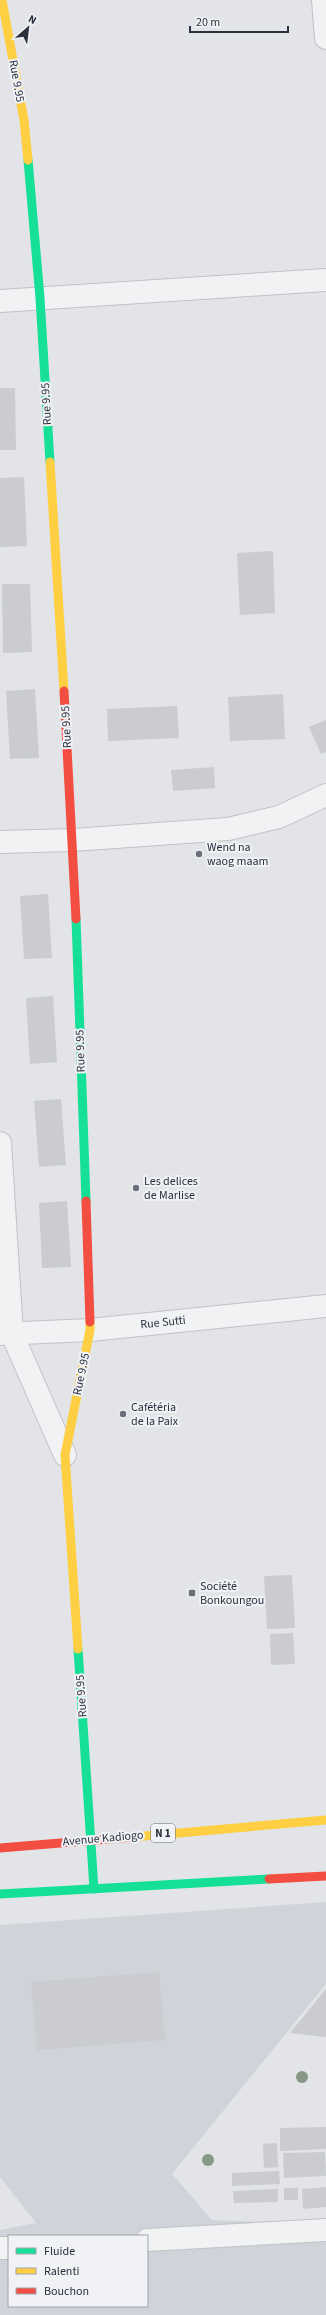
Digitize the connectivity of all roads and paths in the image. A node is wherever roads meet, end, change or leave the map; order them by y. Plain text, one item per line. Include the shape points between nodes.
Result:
1 (2, 0) edge
2 (324, 0) edge
3 (326, 38) edge
4 (326, 280) edge
5 (40, 298) junction
6 (0, 301) edge
7 (326, 796) edge
8 (72, 840) junction
9 (0, 842) edge
10 (0, 1143) edge
11 (326, 1294) edge
12 (326, 1306) edge
13 (295, 1308) junction
14 (90, 1330) junction
15 (6, 1334) edge
16 (65, 1455) junction
17 (326, 1820) edge
18 (91, 1838) junction
19 (0, 1848) edge
20 (326, 1876) edge
21 (94, 1889) junction
22 (0, 1894) edge
23 (326, 2230) edge
24 (148, 2240) edge

1 - 5 main road, Rue 9.95 via 24,120
2 - 3 street
4 - 5 street
5 - 6 street
5 - 8 main road, Rue 9.95
7 - 8 street via 279,818 228,829
8 - 9 street
8 - 14 main road, Rue 9.95
10 - 15 street, Rue 9.95
11 - 13 street
12 - 13 street, Rue Sutti
13 - 14 street, Rue Sutti
14 - 15 street, Rue Sutti
14 - 16 main road, Rue 9.95
15 - 16 street, Rue 9.95
16 - 18 main road, Rue 9.95
17 - 18 main road, Avenue Kadiogo / N 1
18 - 19 main road, Avenue Kadiogo / N 1
18 - 21 main road, Rue 9.95
20 - 21 main road
21 - 22 main road
23 - 24 street

